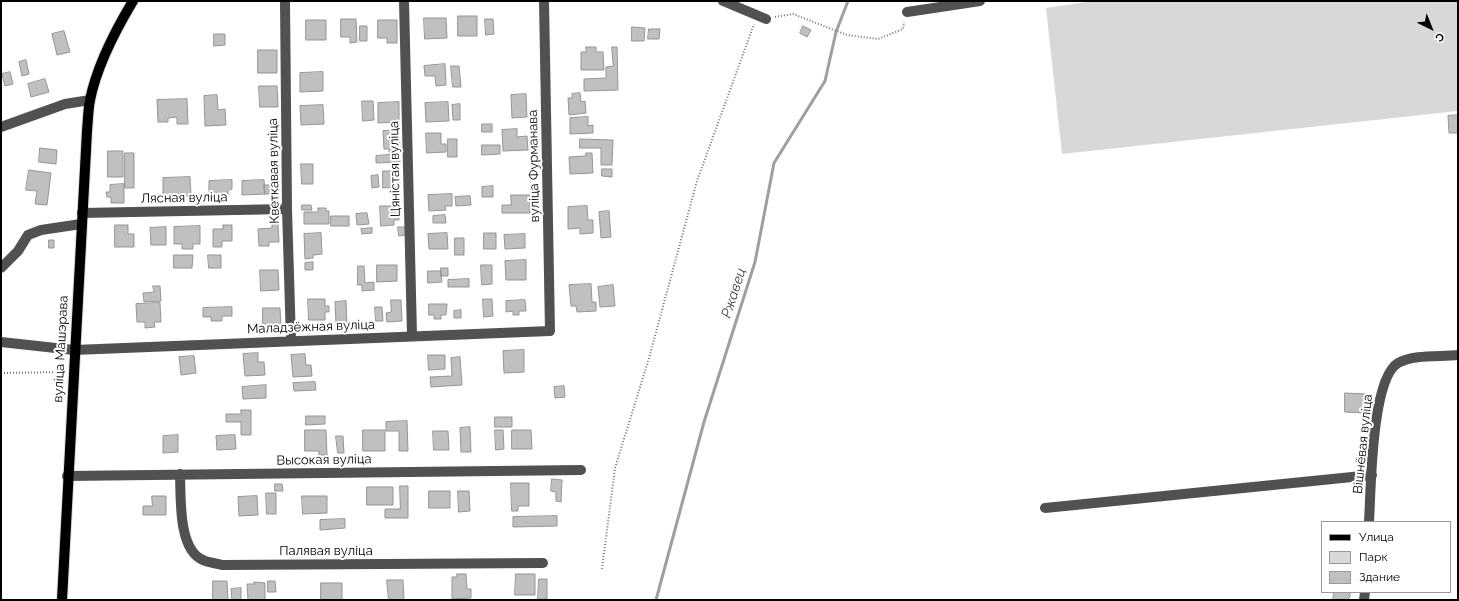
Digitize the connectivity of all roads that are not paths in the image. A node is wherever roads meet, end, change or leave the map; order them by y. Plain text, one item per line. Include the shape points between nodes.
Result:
1 (133, 1) edge
2 (285, 1) edge
3 (404, 1) edge
4 (544, 1) edge
5 (723, 1) edge
6 (980, 1) edge
7 (907, 12) road end
8 (761, 17) road end
9 (90, 100) junction
10 (1, 127) edge
11 (287, 209) junction
12 (82, 213) junction
13 (81, 224) junction
14 (1, 268) edge
15 (550, 331) joint
16 (412, 336) junction
17 (292, 341) junction
18 (1, 342) edge
19 (74, 350) junction
20 (1458, 355) edge
21 (581, 470) dead end
22 (180, 474) junction
23 (1372, 475) junction
24 (67, 476) junction
25 (1045, 508) dead end
26 (1369, 521) edge
27 (543, 564) dead end
28 (62, 600) edge

1 - 9 main road via 102,62
2 - 11 street, Кветкавая вуліца
3 - 16 street, Цяністая вуліца
4 - 15 street, вуліца Фурманава
5 - 8 street
6 - 7 street
9 - 10 street via 65,104
9 - 12 main road, вуліца Машэрава
11 - 12 street, Лясная вуліца
11 - 17 street, Кветкавая вуліца
12 - 13 main road, вуліца Машэрава
13 - 14 street via 41,230 28,235 18,251
13 - 19 main road, вуліца Машэрава
15 - 16 street, Маладзёжная вуліца
16 - 17 street, Маладзёжная вуліца
17 - 19 street, Маладзёжная вуліца
18 - 19 street, Маладзёжная вуліца
19 - 24 main road, вуліца Машэрава
20 - 23 street, Вішнёвая вуліца via 1410,359 1390,370 1379,400
21 - 22 street, Высокая вуліца
22 - 24 street, Высокая вуліца
22 - 27 street, Палявая вуліца via 183,528 190,550 203,560 222,565
23 - 25 street
23 - 26 street, Вішнёвая вуліца
24 - 28 main road, вуліца Машэрава

